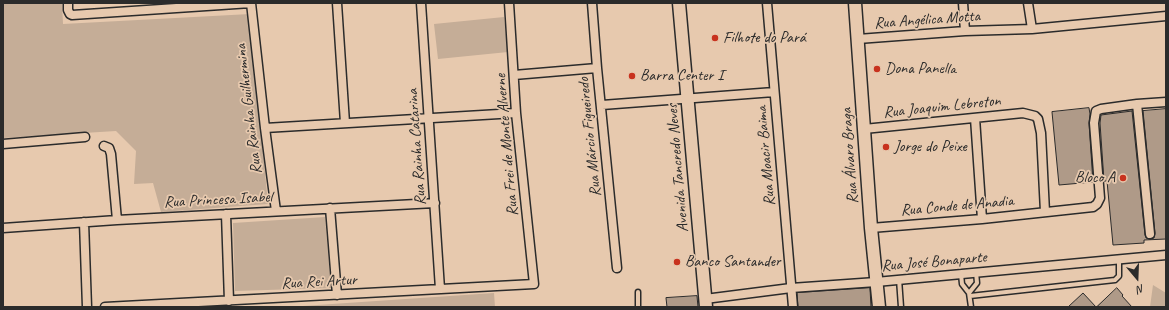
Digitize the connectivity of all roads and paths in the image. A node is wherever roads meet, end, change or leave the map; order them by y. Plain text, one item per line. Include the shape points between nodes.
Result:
1 (68, 3) edge
2 (251, 3) edge
3 (337, 3) edge
4 (421, 3) edge
5 (509, 3) edge
6 (592, 3) edge
7 (679, 3) edge
8 (767, 3) edge
9 (855, 3) edge
10 (963, 3) edge
11 (1028, 3) edge
12 (1166, 16) edge
13 (1032, 29) junction
14 (965, 31) junction
15 (858, 39) junction
16 (597, 68) junction
17 (514, 75) junction
18 (774, 92) junction
19 (688, 99) junction
20 (1166, 102) edge
21 (1137, 104) junction
22 (602, 105) junction
23 (516, 113) junction
24 (975, 118) junction
25 (430, 119) junction
26 (345, 123) junction
27 (265, 128) junction
28 (864, 129) junction
29 (86, 137) dead end
30 (3, 144) edge
31 (104, 146) dead end
32 (435, 203) junction
33 (330, 208) junction
34 (276, 211) junction
35 (1045, 212) junction
36 (226, 214) junction
37 (982, 219) junction
38 (117, 220) junction
39 (84, 222) junction
40 (3, 228) edge
41 (871, 228) junction
42 (1150, 234) dead end
43 (1166, 255) edge
44 (1119, 260) junction
45 (617, 268) dead end
46 (976, 272) junction
47 (961, 274) junction
48 (899, 279) junction
49 (876, 282) junction
50 (534, 284) joint
51 (791, 288) junction
52 (440, 289) junction
53 (638, 292) dead end
54 (970, 294) junction
55 (337, 295) junction
56 (229, 301) junction
57 (706, 303) edge
58 (87, 307) edge
59 (105, 307) edge
60 (638, 307) edge
61 (793, 307) edge
62 (879, 307) edge
63 (901, 307) edge
64 (971, 307) edge

1 - 2 street via 68,10 72,15
2 - 27 street, Rua Rainha Guilhermina
3 - 26 street
4 - 25 street, Rua Rainha Catarina
5 - 17 street, Rua Frei de Monte Alverne
6 - 16 street, Rua Márcio Figueiredo
7 - 19 main road, Avenida Tancredo Neves
8 - 18 street, Rua Moacir Baima
9 - 15 main road, Rua Álvaro Braga
10 - 14 street
11 - 13 street
12 - 13 street, Rua Angélica Motta
13 - 14 street, Rua Angélica Motta
14 - 15 street, Rua Angélica Motta
15 - 28 main road, Rua Álvaro Braga
16 - 17 street
16 - 22 street, Rua Márcio Figueiredo
17 - 23 street, Rua Frei de Monte Alverne
18 - 19 street
18 - 51 street, Rua Moacir Baima
19 - 22 street
19 - 57 main road, Avenida Tancredo Neves
20 - 21 street
21 - 35 street, Rua Conde de Anadia via 1096,111 1094,123 1100,198 1097,204 1093,207
21 - 42 street
22 - 45 street, Rua Márcio Figueiredo
23 - 25 street
23 - 50 street, Rua Frei de Monte Alverne
24 - 28 street, Rua Joaquim Lebreton
24 - 35 street, Rua Joaquim Lebreton via 1023,114 1038,119 1041,132
24 - 37 street
25 - 26 street
25 - 32 street, Rua Rainha Catarina
26 - 27 street
27 - 34 street, Rua Rainha Guilhermina
28 - 41 main road, Rua Álvaro Braga
29 - 30 street
31 - 38 street via 109,148 112,154
32 - 33 street, Rua Princesa Isabel
32 - 52 street, Rua Rainha Catarina
33 - 34 street, Rua Princesa Isabel
33 - 55 street
34 - 36 street, Rua Princesa Isabel
35 - 37 street, Rua Conde de Anadia
36 - 38 street, Rua Princesa Isabel
36 - 56 street
37 - 41 street, Rua Conde de Anadia
38 - 39 street, Rua Princesa Isabel
39 - 40 street, Rua Princesa Isabel
39 - 58 street
41 - 49 main road, Rua Álvaro Braga
43 - 44 street, Rua José Bonaparte
44 - 46 street, Rua José Bonaparte
44 - 54 lane via 1119,276 1115,280
46 - 47 street, Rua José Bonaparte
46 - 54 lane via 976,283
47 - 48 street, Rua José Bonaparte
47 - 54 lane via 962,284
48 - 49 street, Rua José Bonaparte
48 - 63 lane
49 - 51 street, Rua José Bonaparte
49 - 62 main road, Rua Álvaro Braga
50 - 52 street, Rua Rei Artur
51 - 57 street, Rua José Bonaparte
51 - 61 street, Rua Moacir Baima
52 - 55 street, Rua Rei Artur
53 - 60 lane
54 - 64 lane
55 - 56 street, Rua Rei Artur
56 - 59 street, Rua Rei Artur

